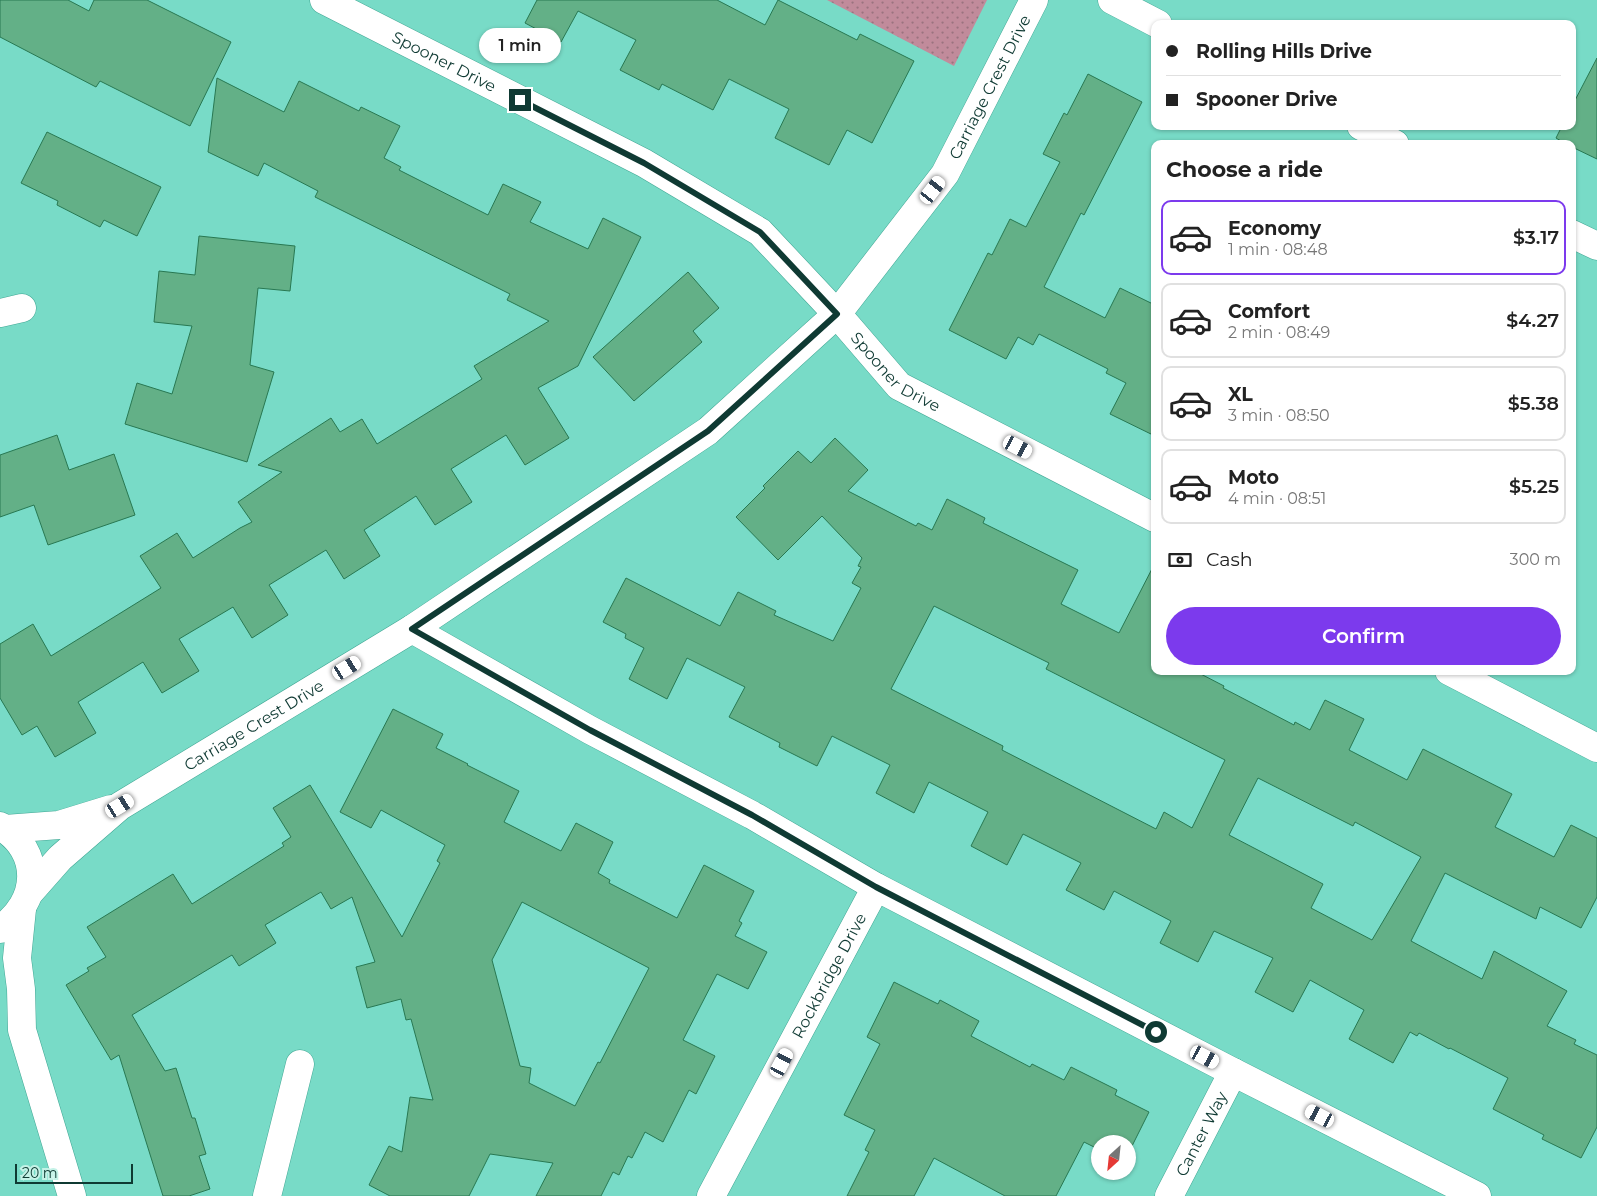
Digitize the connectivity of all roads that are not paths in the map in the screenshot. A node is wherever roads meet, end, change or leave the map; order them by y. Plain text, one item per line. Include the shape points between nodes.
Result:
1 (324, 0) edge
2 (1034, 0) edge
3 (1112, 0) edge
4 (1151, 20) edge
5 (1369, 130) edge
6 (1387, 140) edge
7 (1576, 236) edge
8 (1597, 246) edge
9 (837, 314) junction
10 (1151, 516) edge
11 (412, 629) junction
12 (1457, 675) edge
13 (1597, 748) edge
14 (120, 806) junction
15 (3, 827) edge
16 (876, 887) junction
17 (26, 900) junction
18 (0, 929) edge
19 (0, 998) edge
20 (22, 1030) junction
21 (300, 1064) dead end
22 (1233, 1072) junction
23 (72, 1196) edge
24 (267, 1196) edge
25 (711, 1196) edge
26 (1169, 1196) edge
27 (1477, 1196) edge

1 - 9 street, Spooner Drive via 644,163 760,232
2 - 9 street, Carriage Crest Drive via 945,174
3 - 4 street
5 - 6 street
7 - 8 street
9 - 10 street, Spooner Drive via 900,386
9 - 11 street, Carriage Crest Drive via 708,431
11 - 14 street, Carriage Crest Drive
11 - 16 street via 590,730 752,815
12 - 13 street
14 - 15 street, Carriage Crest Drive via 59,825
14 - 17 street, Carriage Crest Drive via 60,858
15 - 17 street via 16,838 29,864 31,878
16 - 22 street
16 - 25 street, Rockbridge Drive
17 - 18 street, Carriage Crest Drive via 12,921
17 - 20 street via 17,958
19 - 20 street
20 - 23 street
21 - 24 street
22 - 26 street, Canter Way
22 - 27 street

